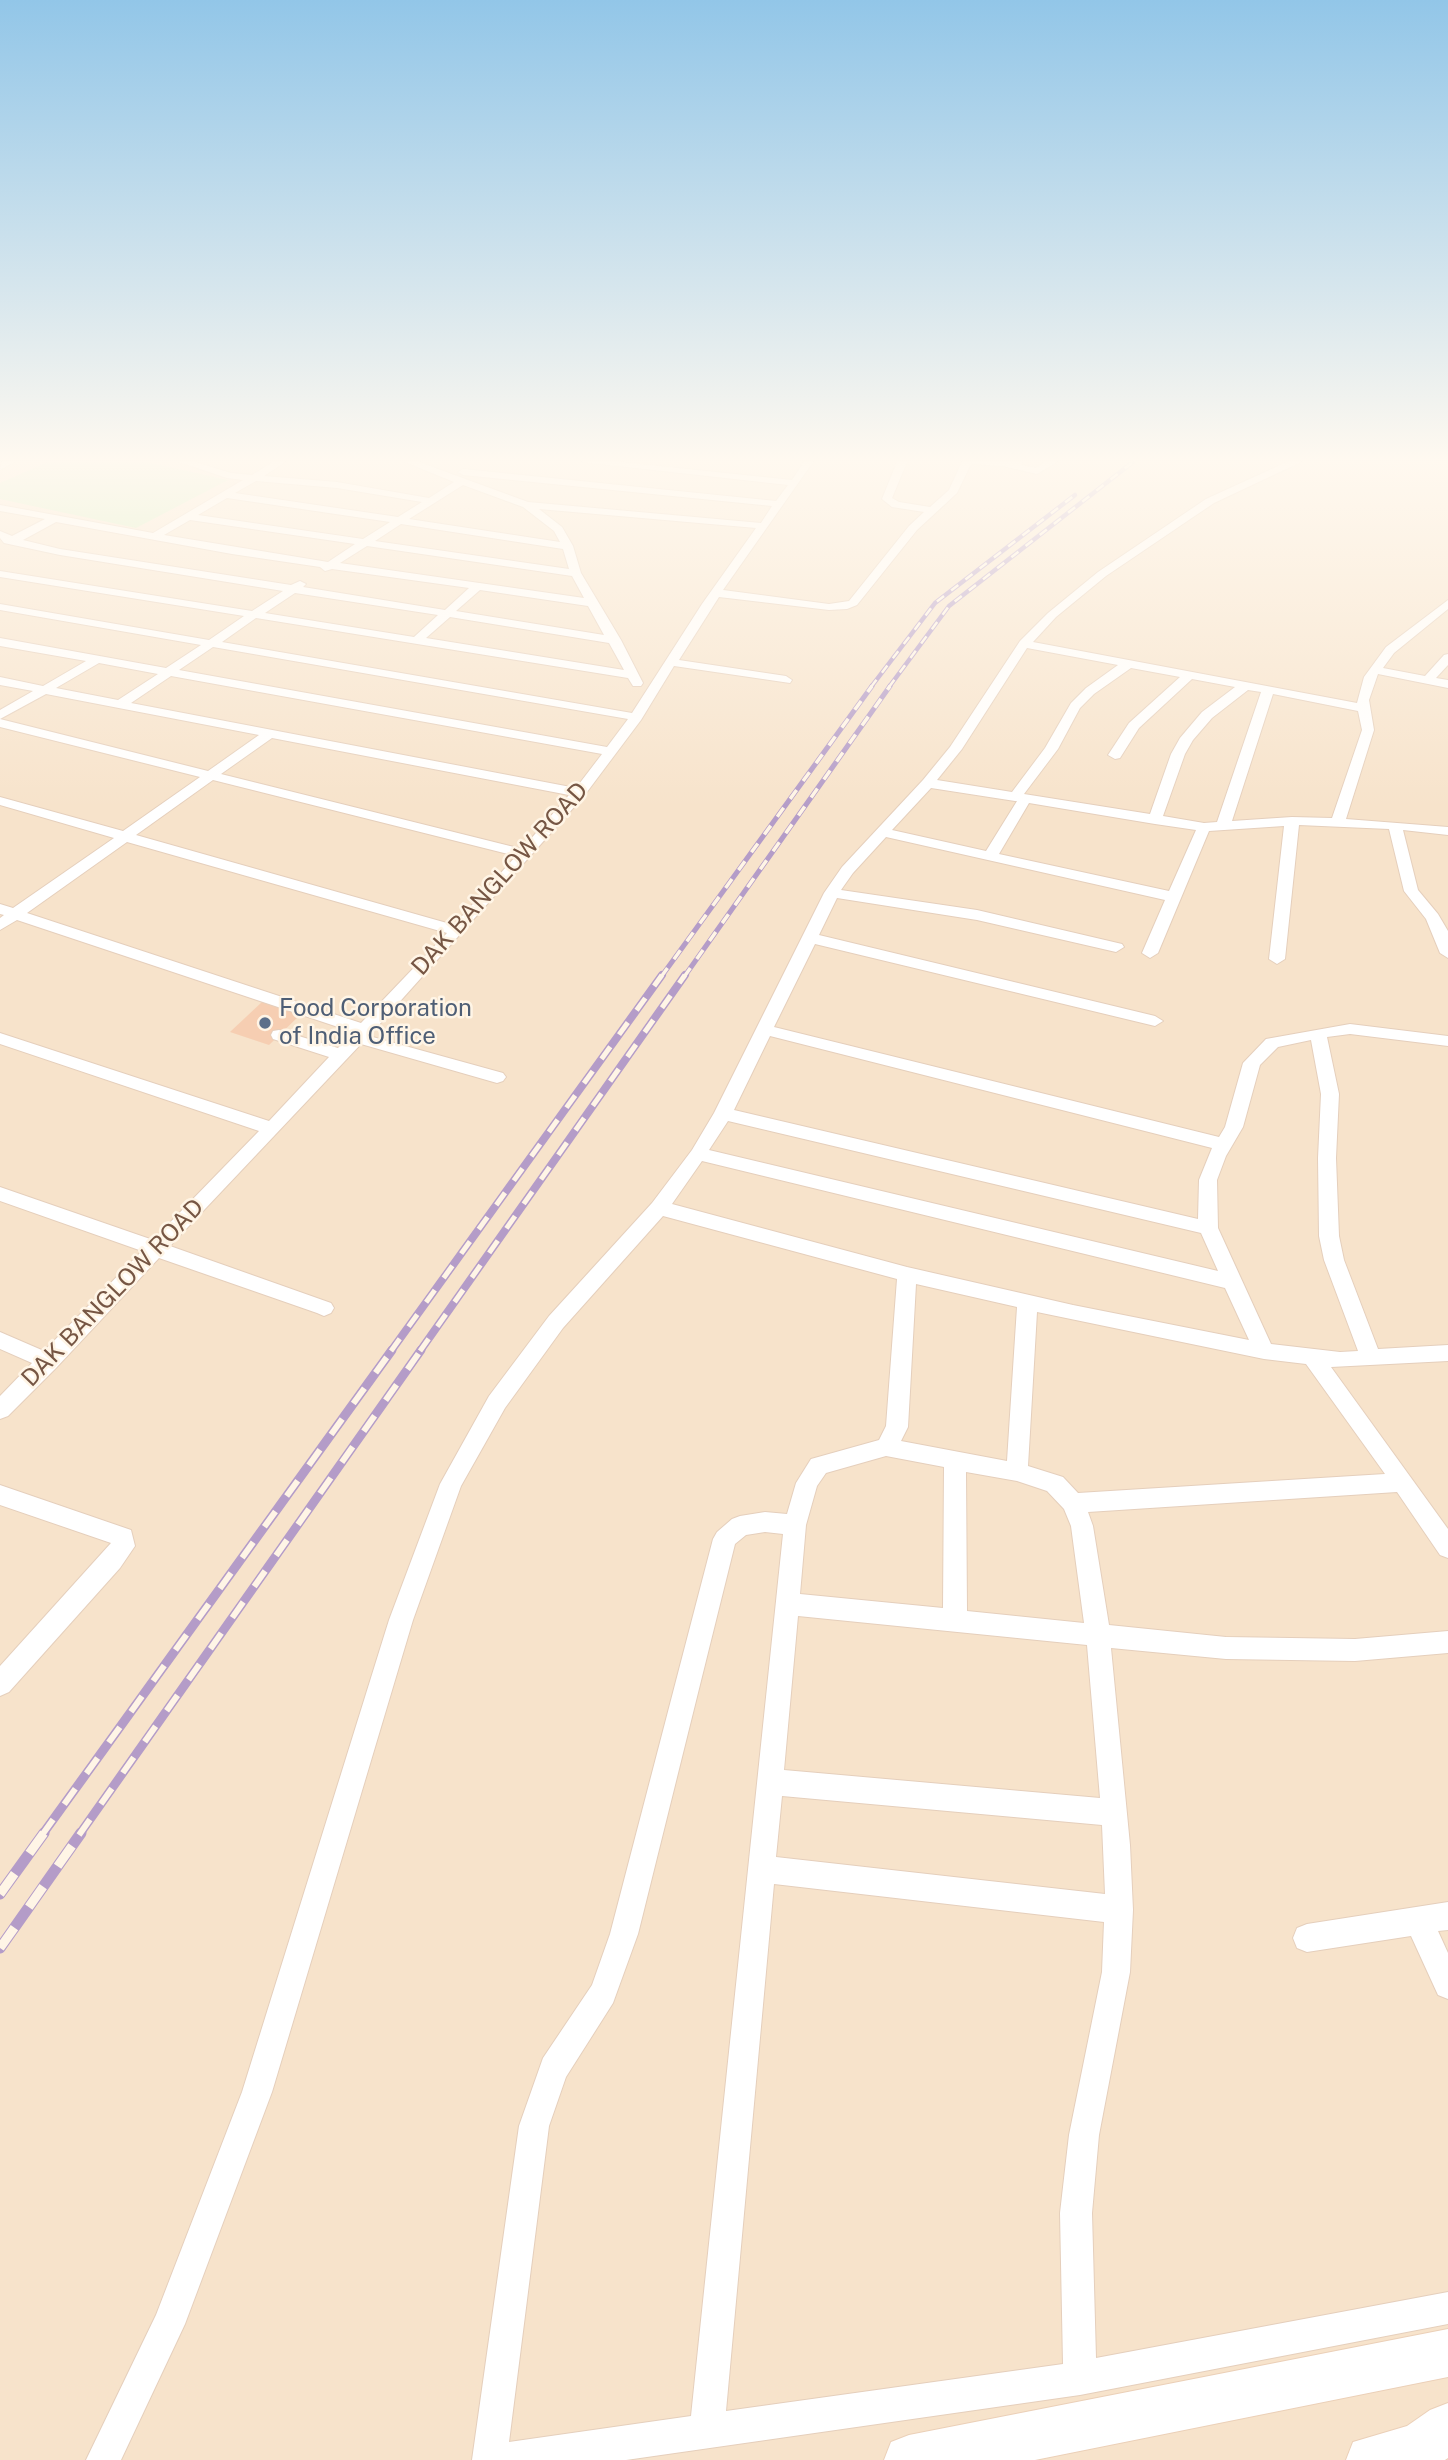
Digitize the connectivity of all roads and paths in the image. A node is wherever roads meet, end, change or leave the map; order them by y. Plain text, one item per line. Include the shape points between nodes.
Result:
1 (13, 577) edge
2 (164, 577) edge
3 (220, 577) edge
4 (413, 577) edge
5 (578, 577) edge
6 (728, 577) edge
7 (873, 577) edge
8 (1100, 577) edge
9 (306, 580) dead end
10 (478, 586) junction
11 (295, 588) junction
12 (717, 593) junction
13 (125, 601) junction
14 (593, 603) junction
15 (1448, 603) edge
16 (383, 604) junction
17 (0, 607) edge
18 (447, 614) junction
19 (254, 615) junction
20 (95, 623) junction
21 (350, 630) junction
22 (615, 640) junction
23 (416, 641) junction
24 (0, 642) edge
25 (209, 643) junction
26 (1024, 644) junction
27 (1448, 658) edge
28 (98, 659) junction
29 (671, 662) junction
30 (1128, 664) junction
31 (1375, 670) junction
32 (169, 672) junction
33 (632, 675) junction
34 (1189, 675) junction
35 (786, 680) dead end
36 (1428, 680) junction
37 (3, 683) edge
38 (1448, 684) edge
39 (1245, 686) junction
40 (44, 689) junction
41 (1268, 690) junction
42 (648, 698) junction
43 (121, 704) junction
44 (1365, 708) junction
45 (0, 715) edge
46 (636, 717) junction
47 (0, 723) edge
48 (269, 734) junction
49 (608, 751) junction
50 (1115, 755) dead end
51 (208, 775) junction
52 (928, 782) junction
53 (579, 793) junction
54 (1020, 798) junction
55 (0, 802) edge
56 (1155, 820) junction
57 (1292, 821) junction
58 (1339, 822) junction
59 (1395, 825) junction
60 (1223, 826) junction
61 (1204, 827) junction
62 (1448, 831) edge
63 (882, 832) junction
64 (123, 837) junction
65 (526, 854) junction
66 (990, 857) junction
67 (832, 893) junction
68 (1174, 897) junction
69 (0, 909) edge
70 (17, 913) junction
71 (0, 925) edge
72 (457, 931) junction
73 (810, 938) junction
74 (1116, 947) dead end
75 (1150, 953) dead end
76 (1448, 953) edge
77 (1277, 959) dead end
78 (1155, 1021) dead end
79 (1448, 1021) edge
80 (766, 1030) junction
81 (1318, 1032) junction
82 (360, 1034) junction
83 (279, 1035) dead end
84 (0, 1038) edge
85 (1447, 1043) edge
86 (341, 1055) junction
87 (497, 1077) dead end
88 (723, 1114) junction
89 (272, 1129) junction
90 (1224, 1145) junction
91 (698, 1154) junction
92 (0, 1194) edge
93 (659, 1208) junction
94 (1208, 1228) junction
95 (155, 1250) junction
96 (906, 1274) junction
97 (1232, 1282) junction
98 (1027, 1302) junction
99 (324, 1308) dead end
100 (0, 1340) edge
101 (1264, 1351) junction
102 (1448, 1353) edge
103 (1312, 1357) junction
104 (1371, 1358) junction
105 (49, 1362) junction
106 (0, 1410) edge
107 (886, 1447) junction
108 (955, 1461) junction
109 (1017, 1472) junction
110 (1403, 1482) junction
111 (0, 1495) edge
112 (1073, 1503) junction
113 (795, 1525) junction
114 (1448, 1548) edge
115 (788, 1604) junction
116 (955, 1620) junction
117 (1098, 1634) junction
118 (1448, 1643) edge
119 (0, 1684) edge
120 (771, 1782) junction
121 (1114, 1813) junction
122 (762, 1869) junction
123 (1119, 1910) junction
124 (1448, 1916) edge
125 (1419, 1921) junction
126 (1307, 1938) dead end
127 (1448, 1985) edge
128 (1448, 2308) edge
129 (1442, 2354) edge
130 (1080, 2378) junction
131 (1448, 2428) edge
132 (707, 2431) junction
133 (103, 2460) edge
134 (489, 2460) edge
135 (505, 2460) edge
136 (909, 2460) edge
137 (1371, 2460) edge

1 - 13 street
2 - 13 street
3 - 11 street
4 - 10 street
5 - 14 street
6 - 12 street, DAK BANGLOW ROAD
7 - 12 street via 853,603 843,607
8 - 26 street
9 - 11 street
10 - 14 street
10 - 18 street
11 - 16 street
11 - 19 street
12 - 29 street, DAK BANGLOW ROAD
13 - 19 street
13 - 20 street
14 - 22 street
15 - 31 street via 1390,650
16 - 18 street
16 - 21 street
17 - 20 street
18 - 22 street
18 - 23 street
19 - 21 street
19 - 25 street
20 - 25 street
21 - 23 street
22 - 33 street
23 - 33 street
24 - 28 street
25 - 32 street
25 - 46 street
26 - 30 street
26 - 52 street
27 - 36 street
28 - 32 street
28 - 40 street
29 - 35 street
29 - 42 street, DAK BANGLOW ROAD
30 - 34 street
30 - 54 street via 1075,706
31 - 36 street
31 - 44 street via 1364,691
32 - 43 street
32 - 49 street
33 - 42 street
34 - 39 street
34 - 50 street via 1134,726
36 - 38 street
37 - 40 street
39 - 41 street
39 - 56 street via 1207,715 1187,738
40 - 43 street
40 - 45 street
41 - 44 street
41 - 60 street
42 - 46 street, DAK BANGLOW ROAD
43 - 48 street
44 - 58 street via 1368,730
46 - 49 street, DAK BANGLOW ROAD
47 - 51 street
48 - 51 street
48 - 53 street
49 - 53 street, DAK BANGLOW ROAD
51 - 64 street
51 - 65 street
52 - 54 street
52 - 63 street
53 - 65 street, DAK BANGLOW ROAD
54 - 56 street
54 - 66 street
55 - 64 street
56 - 61 street
57 - 58 street
57 - 60 street
57 - 77 street
58 - 59 street
59 - 62 street
59 - 76 street via 1411,891 1433,917
60 - 61 street
61 - 68 street
63 - 66 street
63 - 67 street
64 - 70 street
64 - 72 street
65 - 72 street, DAK BANGLOW ROAD
66 - 68 street
67 - 73 street
67 - 74 street via 977,915
68 - 75 street
69 - 70 street
70 - 71 street
70 - 82 street
72 - 82 street, DAK BANGLOW ROAD
73 - 78 street
73 - 80 street
79 - 85 street
80 - 88 street
80 - 90 street
81 - 85 street via 1350,1029
81 - 90 street via 1272,1043 1252,1063 1234,1127
81 - 104 street via 1330,1094 1329,1236
82 - 86 street, DAK BANGLOW ROAD
82 - 87 street
83 - 86 street
84 - 89 street
86 - 89 street, DAK BANGLOW ROAD
88 - 91 street
88 - 94 street
89 - 95 street, DAK BANGLOW ROAD
90 - 94 street via 1208,1180
91 - 93 street
91 - 97 street
92 - 95 street
93 - 96 street
93 - 133 street via 556,1322 504,1392 451,1484 401,1620 257,2092 169,2324
94 - 97 street
95 - 99 street
95 - 105 street, DAK BANGLOW ROAD
96 - 98 street
96 - 107 street via 897,1426
97 - 101 street
98 - 101 street
98 - 109 street
100 - 105 street
101 - 103 street
102 - 104 street
103 - 104 street
103 - 110 street
105 - 106 street, DAK BANGLOW ROAD
107 - 108 street
107 - 113 street via 819,1466 807,1483
108 - 109 street
108 - 116 street
109 - 112 street via 1055,1484
110 - 112 street
110 - 114 street
111 - 119 street via 122,1536 122,1546 112,1561
112 - 117 street via 1082,1526
113 - 115 street
113 - 134 street via 765,1522 740,1526 725,1539 624,1934 603,1993 554,2069 534,2126
115 - 116 street
115 - 120 street
116 - 117 street
117 - 118 street via 1226,1648 1354,1650
117 - 121 street
120 - 121 street
120 - 122 street
121 - 123 street
122 - 123 street
122 - 132 street
123 - 130 street via 1116,1972 1084,2135 1076,2213
124 - 125 street
125 - 126 street
125 - 127 street
128 - 130 street
129 - 136 main road
130 - 132 street
131 - 137 main road via 1417,2449
132 - 135 street

